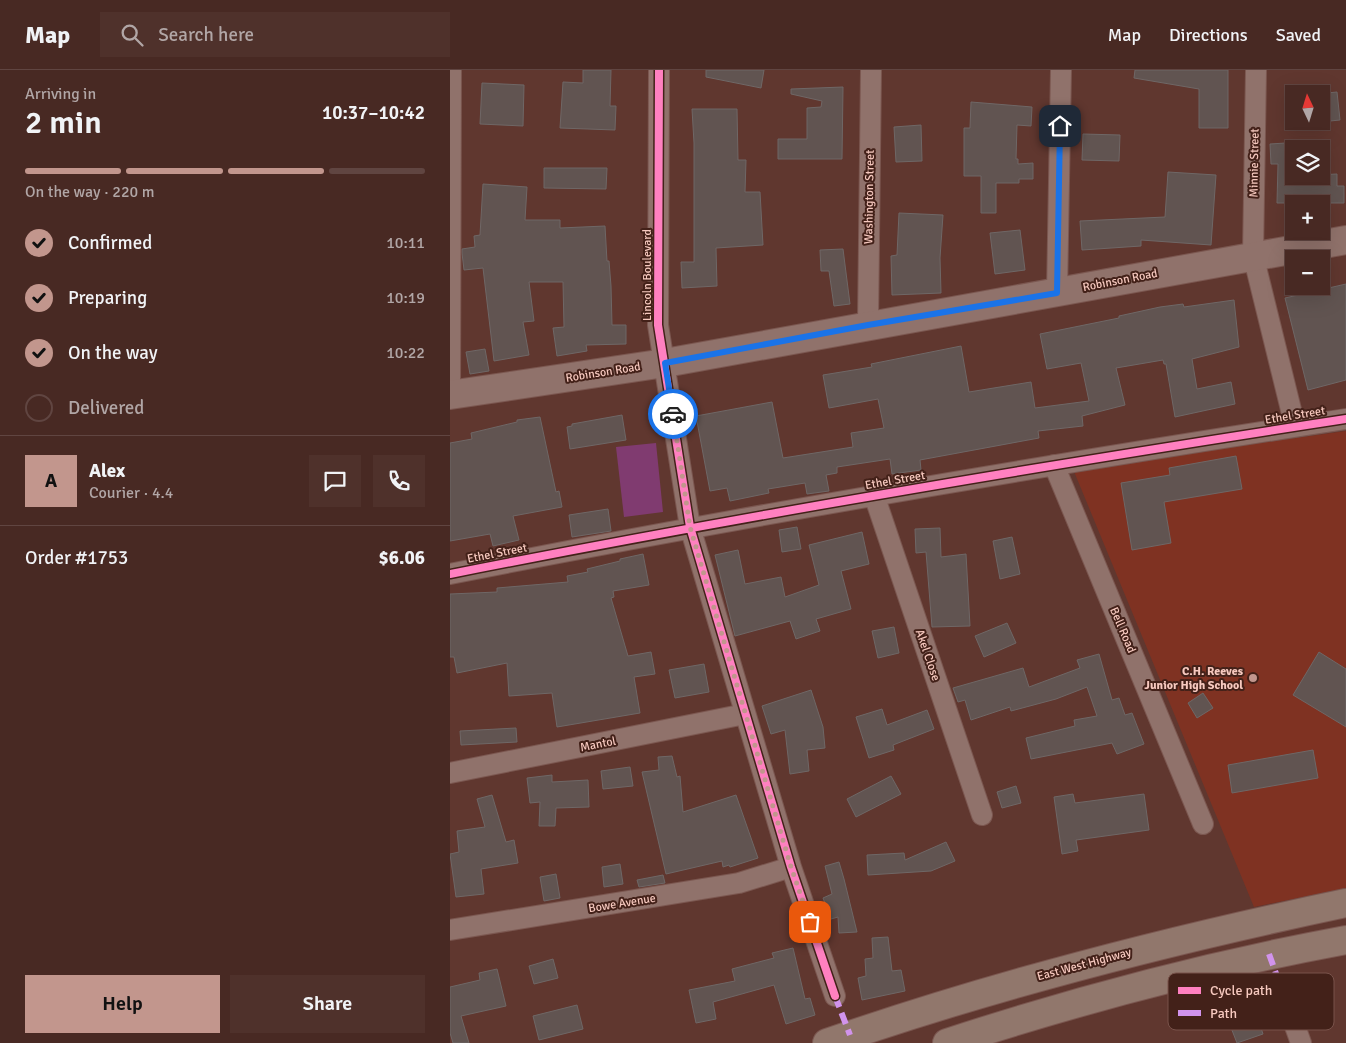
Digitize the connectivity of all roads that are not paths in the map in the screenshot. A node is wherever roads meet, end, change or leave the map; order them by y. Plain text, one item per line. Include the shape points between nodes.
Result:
1 (451, 70) edge
2 (659, 70) edge
3 (871, 70) edge
4 (1062, 70) edge
5 (1256, 70) edge
6 (1346, 240) edge
7 (1253, 255) junction
8 (1057, 293) junction
9 (868, 325) junction
10 (665, 363) junction
11 (450, 395) edge
12 (1346, 418) edge
13 (1295, 426) junction
14 (1054, 465) junction
15 (874, 495) junction
16 (690, 527) junction
17 (450, 574) edge
18 (745, 714) junction
19 (450, 773) edge
20 (982, 815) dead end
21 (1203, 824) dead end
22 (791, 867) junction
23 (1346, 903) edge
24 (450, 930) edge
25 (1346, 940) edge
26 (1194, 973) edge
27 (1168, 980) edge
28 (835, 996) dead end
29 (1296, 1030) edge
30 (828, 1043) edge
31 (947, 1043) edge
32 (1301, 1043) edge

1 - 11 street
2 - 10 street, Lincoln Boulevard via 658,326
3 - 9 street, Washington Street
4 - 8 street
5 - 7 street, Minnie Street
6 - 7 main road, Robinson Road
7 - 8 main road, Robinson Road
7 - 13 street, Minnie Street
8 - 9 main road, Robinson Road
9 - 10 main road, Robinson Road
10 - 11 main road, Robinson Road
10 - 16 street, Lincoln Boulevard
12 - 13 street, Ethel Street
13 - 14 street, Ethel Street
14 - 15 street, Ethel Street
14 - 21 street, Bell Road
15 - 16 street, Ethel Street
15 - 20 street, Akel Close
16 - 17 street, Ethel Street
16 - 18 street, Lincoln Boulevard
18 - 19 street, Mantol
18 - 22 street, Lincoln Boulevard
22 - 24 street, Bowe Avenue via 740,884
22 - 28 street, Lincoln Boulevard
23 - 30 highway, East West Highway via 1097,961 976,994
25 - 26 highway via 1269,954
27 - 31 highway
29 - 32 street

